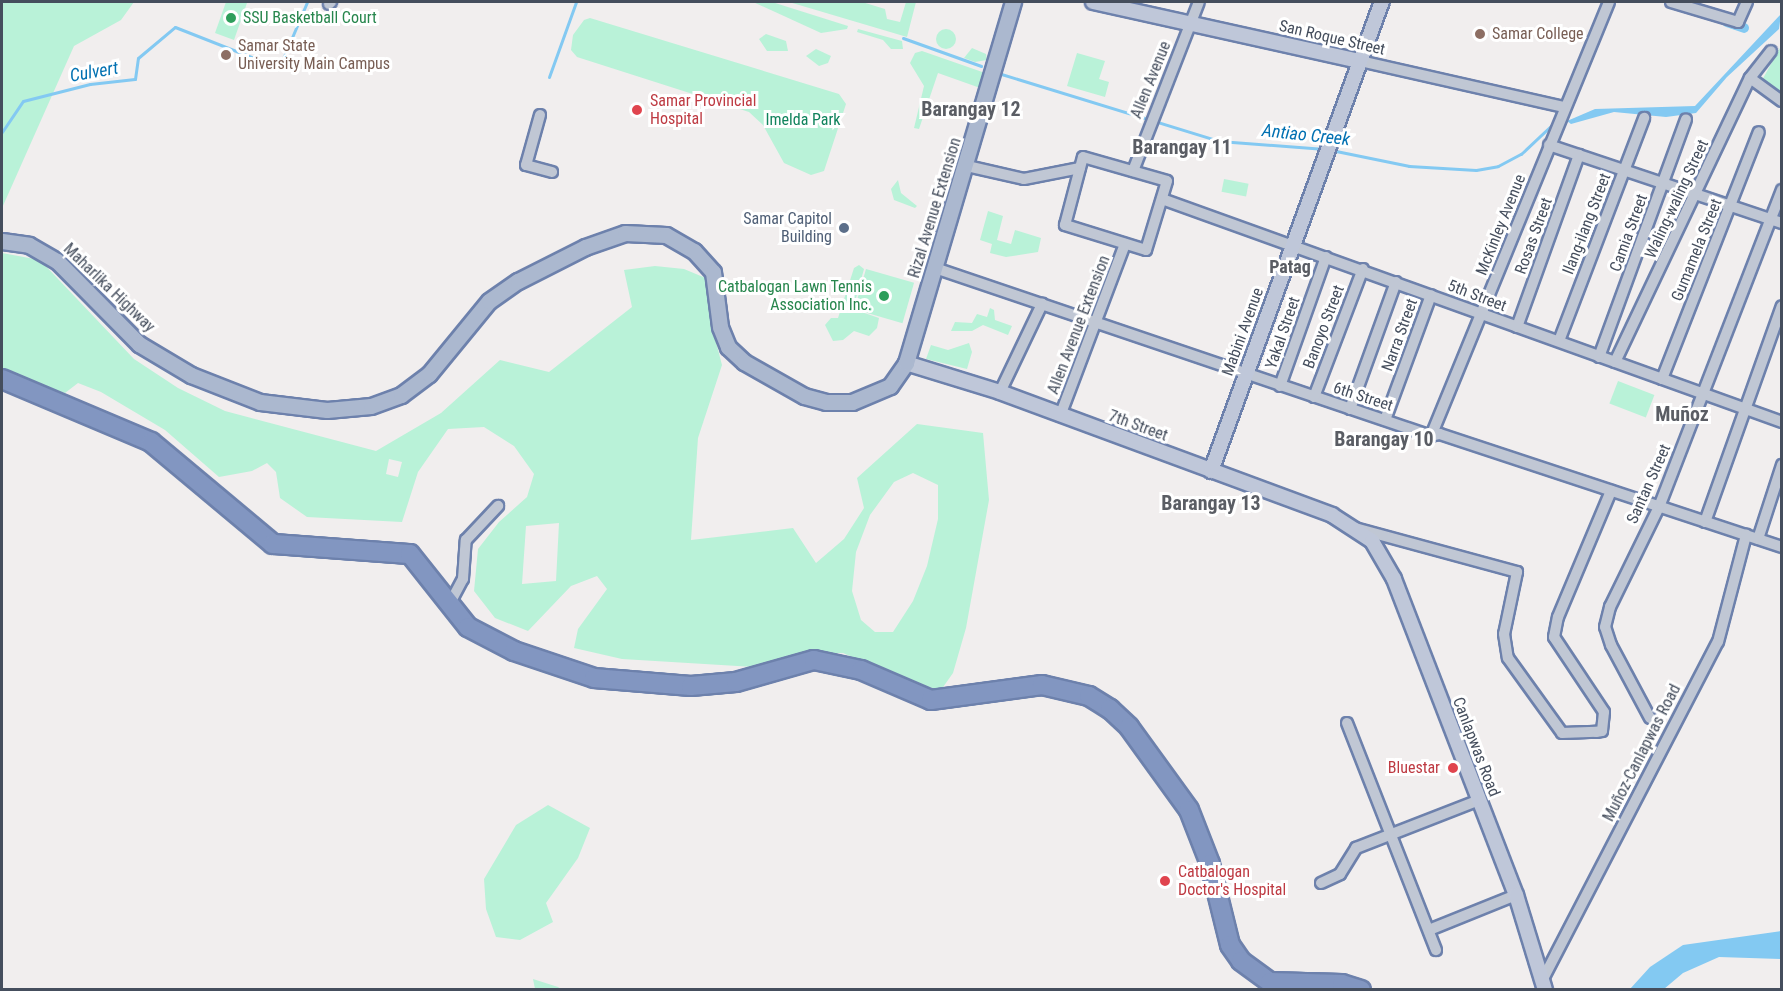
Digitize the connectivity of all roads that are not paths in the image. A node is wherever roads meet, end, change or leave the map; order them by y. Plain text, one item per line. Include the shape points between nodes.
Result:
1 (1013, 2) edge
2 (1093, 2) edge
3 (1198, 2) edge
4 (1382, 2) edge
5 (1671, 2) edge
6 (1747, 2) edge
7 (1607, 6) edge
8 (1191, 23) junction
9 (1771, 51) dead end
10 (1360, 62) junction
11 (1750, 78) junction
12 (1782, 101) edge
13 (540, 114) dead end
14 (1561, 116) junction
15 (1644, 118) dead end
16 (1686, 119) dead end
17 (1759, 132) dead end
18 (1549, 145) junction
19 (1579, 154) junction
20 (967, 165) junction
21 (1080, 168) junction
22 (1623, 170) junction
23 (1133, 171) junction
24 (552, 172) dead end
25 (1663, 185) junction
26 (1782, 190) edge
27 (1695, 194) junction
28 (1162, 200) junction
29 (1730, 207) junction
30 (1770, 219) junction
31 (1782, 223) edge
32 (2, 241) edge
33 (1125, 244) junction
34 (1293, 244) junction
35 (1326, 257) junction
36 (935, 268) junction
37 (1363, 269) junction
38 (1396, 282) junction
39 (1431, 295) junction
40 (1042, 304) junction
41 (1782, 306) edge
42 (1482, 314) junction
43 (1098, 322) junction
44 (1517, 327) junction
45 (1558, 341) junction
46 (1599, 357) junction
47 (1615, 362) junction
48 (906, 363) junction
49 (1246, 373) junction
50 (2, 379) edge
51 (1662, 379) junction
52 (890, 386) joint
53 (1281, 386) junction
54 (1000, 392) junction
55 (1705, 395) junction
56 (1314, 396) junction
57 (1743, 408) junction
58 (1350, 409) junction
59 (1060, 416) junction
60 (1385, 420) junction
61 (1782, 422) edge
62 (1431, 436) junction
63 (1782, 465) edge
64 (1211, 471) junction
65 (1611, 491) junction
66 (498, 506) dead end
67 (1659, 507) junction
68 (1705, 522) junction
69 (1355, 528) junction
70 (1746, 535) junction
71 (1758, 539) junction
72 (1782, 547) edge
73 (449, 605) junction
74 (1650, 718) dead end
75 (1347, 723) dead end
76 (1479, 800) junction
77 (1393, 834) junction
78 (1320, 883) dead end
79 (1516, 895) junction
80 (1429, 930) junction
81 (1436, 950) dead end
82 (1545, 983) edge
83 (1361, 990) edge

1 - 20 main road, Rizal Avenue Extension
2 - 8 street, San Roque Street
3 - 8 street, Allen Avenue
4 - 10 street, Mabini Avenue
5 - 6 street via 1738,22
7 - 14 street, McKinley Avenue
8 - 10 street, San Roque Street
8 - 23 street, Allen Avenue
9 - 11 street, Waling-waling Street
10 - 14 street, San Roque Street
10 - 34 street, Mabini Avenue
11 - 12 street
11 - 27 street, Waling-waling Street
13 - 24 street via 525,165
14 - 18 street, McKinley Avenue
15 - 22 street, Ilang-ilang Street
16 - 25 street, Camia Street
17 - 29 street, Gumamela Street
18 - 19 street
18 - 42 street, McKinley Avenue
19 - 22 street
19 - 44 street, Rosas Street
20 - 21 street via 1024,179
20 - 36 main road, Rizal Avenue Extension
21 - 23 street via 1083,157
21 - 33 street via 1065,225
22 - 25 street
22 - 45 street, Ilang-ilang Street
23 - 28 street via 1167,181
25 - 27 street
25 - 46 street, Camia Street
26 - 30 street, Santan Street
27 - 29 street
27 - 47 street, Waling-waling Street
28 - 33 street via 1146,250
28 - 34 street, 5th Street
29 - 30 street
29 - 51 street, Gumamela Street
30 - 31 street
30 - 55 street, Santan Street
32 - 52 main road, Maharlika Highway via 29,245 57,261 139,344 191,375 260,402 327,410 371,406 401,394 429,374 489,301 518,281 585,247 625,234 647,232 666,235 705,260 713,272 720,327 728,347 744,362 804,396 826,402 852,402
33 - 43 street, Allen Avenue Extension
34 - 35 street, 5th Street
34 - 49 street, Mabini Avenue
35 - 37 street, 5th Street
35 - 53 street, Yakal Street
36 - 40 street, 6th Street
36 - 48 main road, Rizal Avenue Extension
37 - 38 street, 5th Street
37 - 56 street, Banoyo Street
38 - 39 street, 5th Street
38 - 58 street
39 - 42 street, 5th Street
39 - 60 street, Narra Street
40 - 43 street, 6th Street
40 - 54 street
41 - 57 street
42 - 44 street, 5th Street
42 - 62 street, McKinley Avenue
43 - 49 street, 6th Street
43 - 59 street, Allen Avenue Extension
44 - 45 street, 5th Street
45 - 46 street, 5th Street
46 - 47 street, 5th Street
47 - 51 street, 5th Street
48 - 52 main road, Rizal Avenue Extension
48 - 54 street, 7th Street
49 - 53 street, 6th Street
49 - 64 street, Mabini Avenue
50 - 73 highway via 151,442 273,544 410,554
51 - 55 street, 5th Street
53 - 56 street, 6th Street
54 - 59 street, 7th Street
55 - 57 street, 5th Street
55 - 67 street, Santan Street
56 - 58 street, 6th Street
57 - 61 street, 5th Street
57 - 68 street
58 - 60 street, 6th Street
59 - 64 street, 7th Street
60 - 62 street, 6th Street
62 - 65 street, 6th Street via 1440,434
63 - 71 street
64 - 69 street, 7th Street via 1332,515
65 - 67 street, 6th Street
65 - 69 street via 1558,617 1554,637 1604,712 1602,731 1596,732 1562,733 1508,658 1504,634 1517,572
66 - 73 street via 466,540 463,579
67 - 68 street, 6th Street
67 - 74 street, Santan Street via 1629,562 1605,627
68 - 70 street, 6th Street
69 - 76 street, Canlapwas Road via 1372,541 1394,579
70 - 71 street, 6th Street
70 - 82 street, Muñoz-Canlapwas Road via 1718,642
71 - 72 street, 6th Street
73 - 83 highway via 468,627 487,640 594,678 646,685 702,685 736,682 814,660 861,670 931,700 1042,686 1089,696 1129,727 1189,810 1210,864 1230,945 1240,961 1270,982 1342,984
75 - 77 street
76 - 77 street
76 - 79 street, Canlapwas Road
77 - 78 street via 1356,848 1340,874
77 - 80 street
79 - 80 street
79 - 82 street, Canlapwas Road
80 - 81 street

